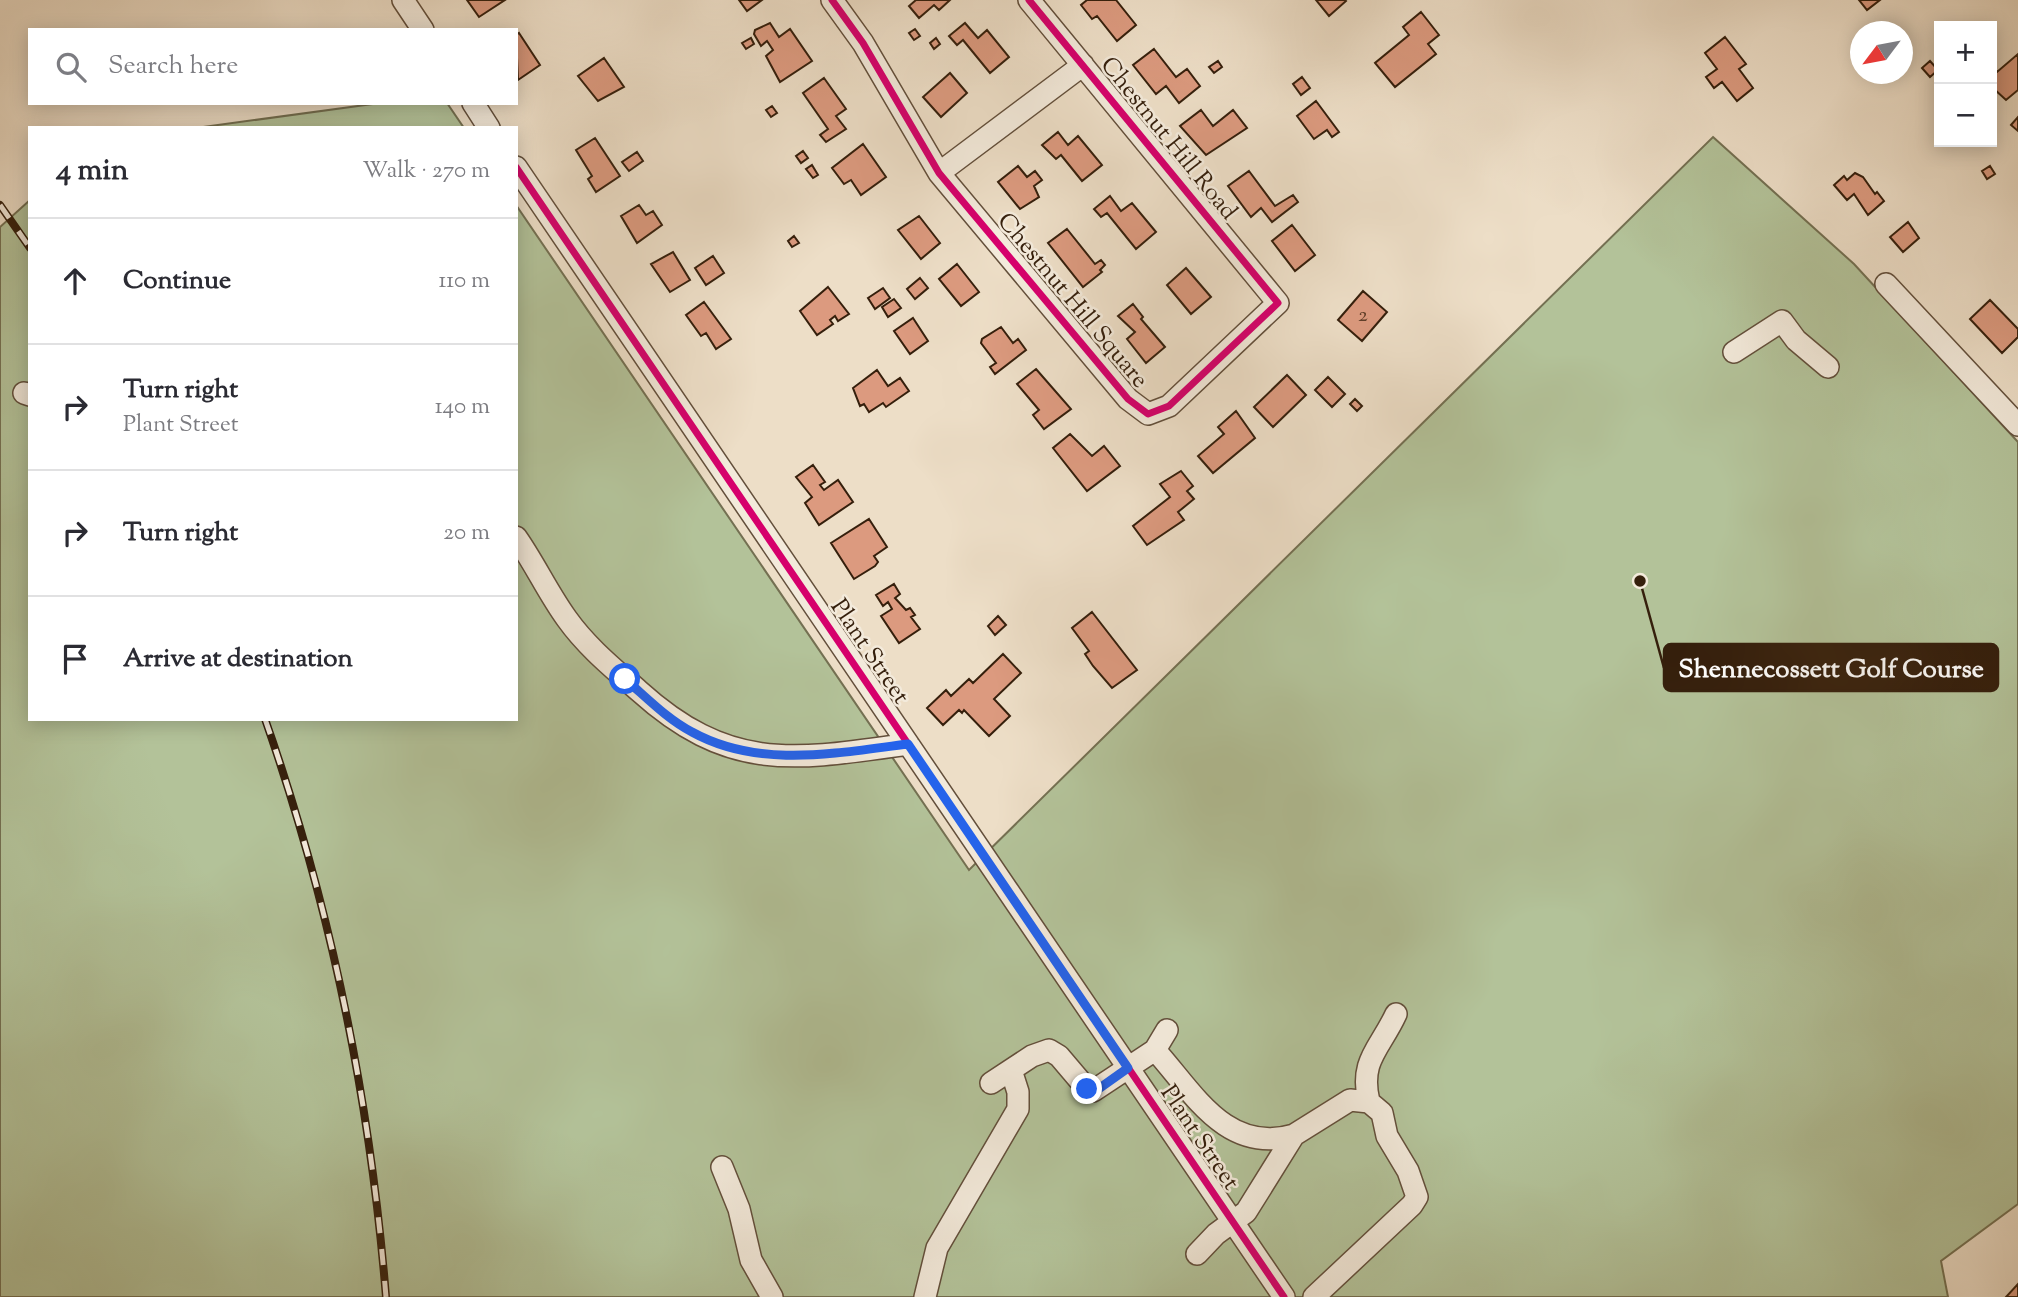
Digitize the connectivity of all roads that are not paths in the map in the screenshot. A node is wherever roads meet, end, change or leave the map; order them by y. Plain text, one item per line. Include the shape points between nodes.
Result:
1 (403, 0) edge
2 (832, 0) edge
3 (1029, 0) edge
4 (422, 28) edge
5 (1083, 65) junction
6 (474, 105) edge
7 (488, 126) edge
8 (518, 170) edge
9 (939, 173) junction
10 (1886, 284) dead end
11 (1278, 303) joint
12 (1734, 352) dead end
13 (1828, 367) dead end
14 (2018, 425) edge
15 (518, 540) edge
16 (908, 744) junction
17 (1396, 1013) dead end
18 (1167, 1030) dead end
19 (1155, 1050) junction
20 (1128, 1068) junction
21 (1011, 1070) junction
22 (991, 1083) dead end
23 (1369, 1102) junction
24 (1294, 1135) junction
25 (722, 1167) dead end
26 (1233, 1222) junction
27 (1197, 1254) dead end
28 (772, 1297) edge
29 (925, 1297) edge
30 (1284, 1297) edge
31 (1314, 1297) edge

1 - 4 street
2 - 9 street via 863,43
3 - 5 street, Chestnut Hill Road
5 - 9 street
5 - 11 street, Chestnut Hill Road
6 - 7 street
8 - 16 street, Plant Street
9 - 11 street, Chestnut Hill Square via 1128,399 1148,414 1168,406
10 - 14 street
12 - 13 street via 1782,321 1798,343
15 - 16 street via 582,638 646,698 691,732 742,751 779,755 826,755
16 - 20 street, Plant Street
17 - 23 street via 1366,1069
18 - 19 street
19 - 20 street
19 - 24 street via 1224,1126 1259,1139
20 - 21 street via 1093,1091 1049,1050
20 - 26 street, Plant Street
21 - 22 street
21 - 29 street via 1018,1109 937,1248
23 - 24 street via 1350,1100
23 - 31 street via 1384,1117 1387,1136 1417,1197
24 - 26 street via 1246,1212
25 - 28 street via 739,1209 747,1250
26 - 27 street
26 - 30 street, Plant Street

